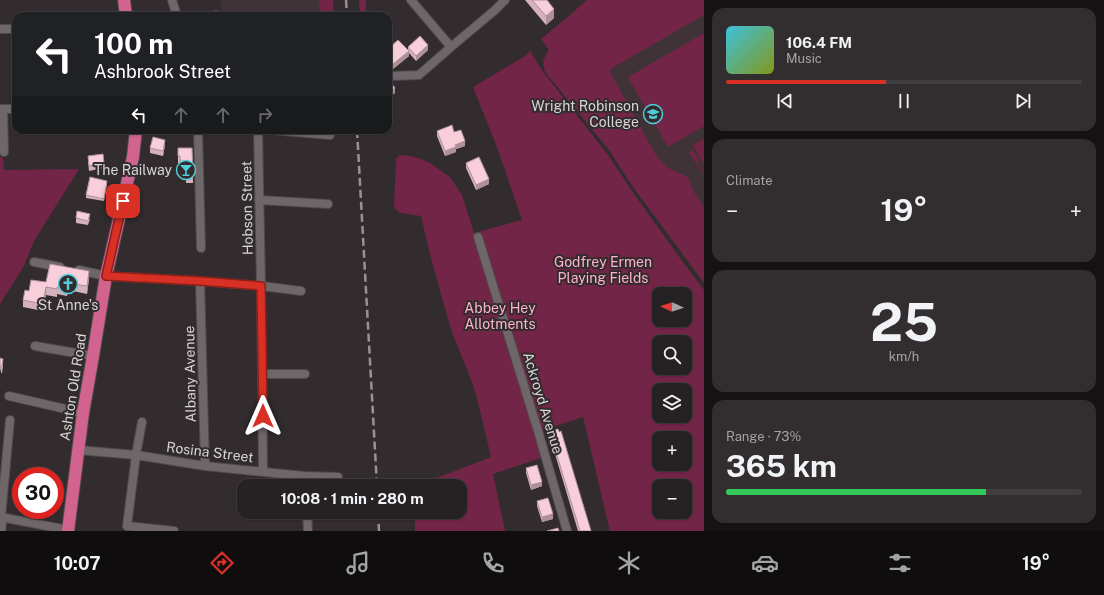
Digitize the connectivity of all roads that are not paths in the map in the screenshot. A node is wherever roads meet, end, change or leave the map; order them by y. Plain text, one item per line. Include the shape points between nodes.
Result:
1 (124, 0) edge
2 (172, 0) edge
3 (411, 0) edge
4 (505, 0) edge
5 (126, 12) edge
6 (176, 12) edge
7 (0, 29) edge
8 (12, 29) edge
9 (451, 47) junction
10 (392, 76) dead end
11 (2, 109) edge
12 (136, 134) edge
13 (198, 134) edge
14 (258, 134) edge
15 (318, 134) edge
16 (330, 135) dead end
17 (4, 152) dead end
18 (260, 200) junction
19 (328, 204) dead end
20 (478, 237) dead end
21 (201, 248) dead end
22 (34, 262) dead end
23 (106, 276) junction
24 (200, 281) junction
25 (261, 286) junction
26 (301, 291) dead end
27 (35, 346) dead end
28 (93, 356) junction
29 (262, 374) junction
30 (305, 374) dead end
31 (9, 396) dead end
32 (84, 413) junction
33 (10, 420) dead end
34 (142, 422) dead end
35 (78, 450) junction
36 (136, 455) junction
37 (205, 466) junction
38 (263, 471) junction
39 (304, 476) junction
40 (338, 477) dead end
41 (304, 479) edge
42 (1, 517) edge
43 (307, 519) edge
44 (68, 530) edge
45 (2, 531) edge
46 (174, 531) edge
47 (308, 531) edge
48 (567, 531) edge

1 - 5 highway
2 - 6 street
3 - 9 street
4 - 9 street
7 - 8 street
9 - 10 street via 419,75
11 - 17 street
12 - 23 highway, Ashton Old Road via 134,157
13 - 21 street
14 - 18 street, Hobson Street
15 - 16 street
18 - 19 street
18 - 25 street, Hobson Street
20 - 48 street, Ackroyd Avenue
22 - 23 street
23 - 24 street
23 - 28 highway, Ashton Old Road
24 - 25 street
24 - 37 street, Albany Avenue
25 - 26 street
25 - 29 street, Hobson Street
27 - 28 street
28 - 32 highway, Ashton Old Road
29 - 30 street
29 - 38 street, Hobson Street
31 - 32 street
32 - 35 highway, Ashton Old Road
33 - 42 street
34 - 36 street
35 - 36 street, Rosina Street
35 - 44 highway, Ashton Old Road
36 - 37 street, Rosina Street
36 - 46 street via 127,526
37 - 38 street, Rosina Street
38 - 39 street, Rosina Street
39 - 40 street, Rosina Street
39 - 41 street
42 - 44 street
42 - 45 street
43 - 47 street

